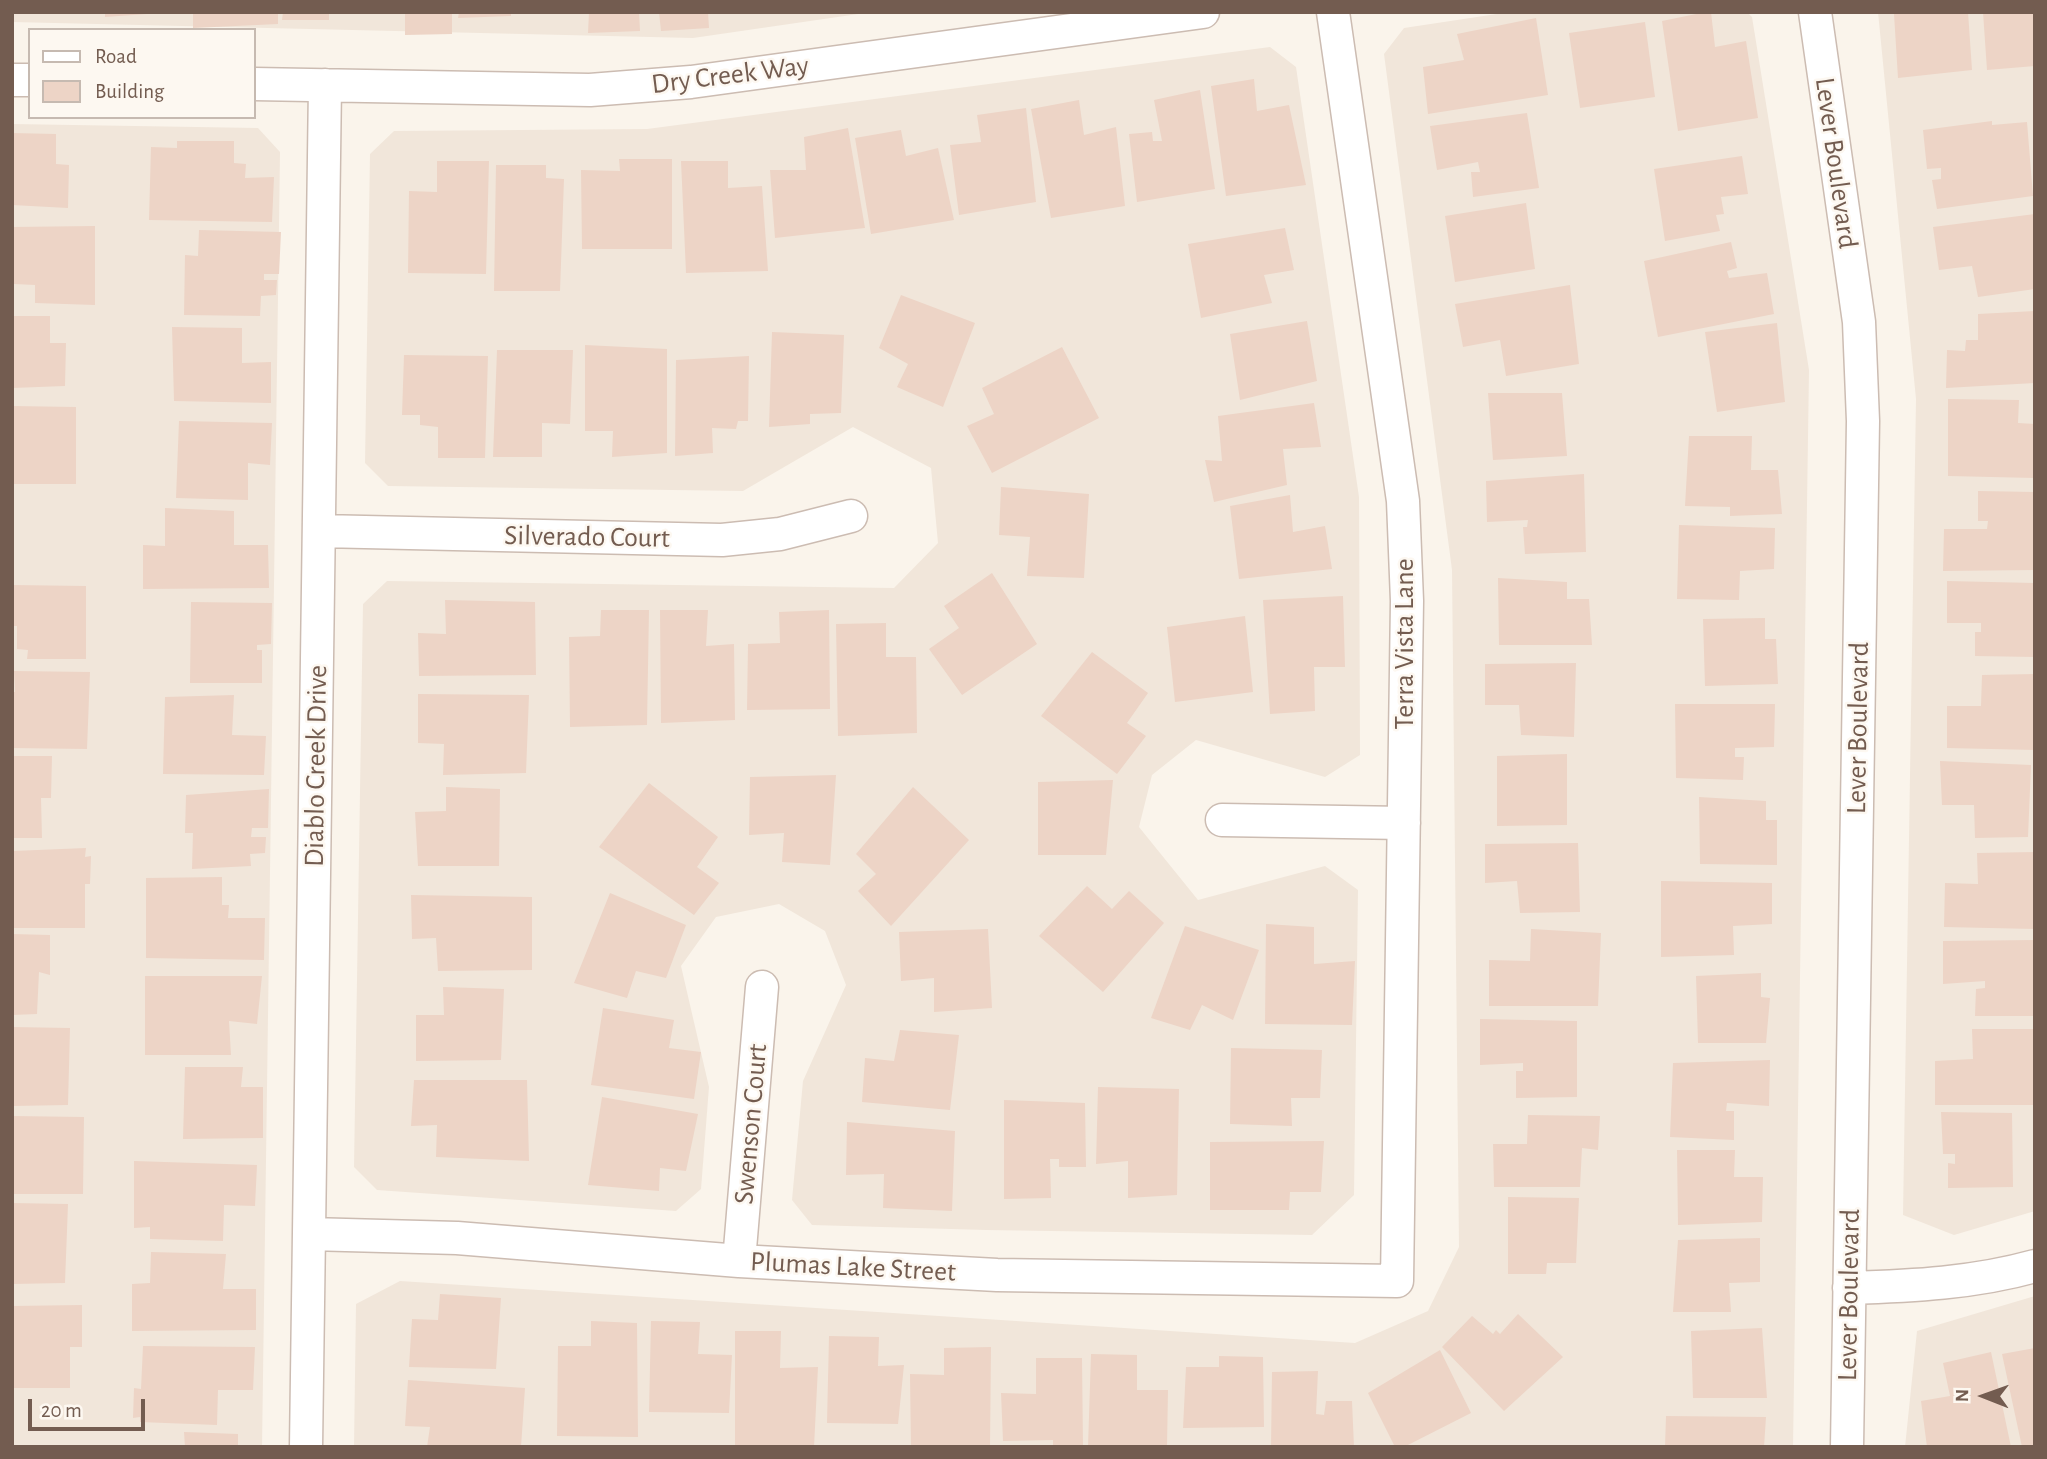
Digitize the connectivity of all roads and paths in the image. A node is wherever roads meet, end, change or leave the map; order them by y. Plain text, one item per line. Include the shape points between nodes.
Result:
1 (1203, 12) edge
2 (1333, 12) edge
3 (1815, 12) edge
4 (256, 84) edge
5 (325, 85) junction
6 (851, 516) dead end
7 (320, 531) junction
8 (1223, 820) dead end
9 (1404, 822) junction
10 (762, 987) dead end
11 (309, 1234) junction
12 (739, 1261) junction
13 (2035, 1266) edge
14 (1397, 1281) joint
15 (1849, 1288) junction
16 (306, 1447) edge
17 (1847, 1447) edge

1 - 5 street, Dry Creek Way via 666,84 590,90
2 - 9 street, Terra Vista Lane via 1403,501 1407,601
3 - 15 street, Lever Boulevard via 1859,322 1863,421
4 - 5 street, Dry Creek Way
5 - 7 street, Diablo Creek Drive
6 - 7 street, Silverado Court via 780,534 722,540
7 - 11 street, Diablo Creek Drive
8 - 9 street
9 - 14 street, Terra Vista Lane
10 - 12 street, Swenson Court
11 - 12 street, Plumas Lake Street via 457,1238
11 - 16 street, Diablo Creek Drive
12 - 14 street, Plumas Lake Street via 997,1275
13 - 15 street via 1927,1286
15 - 17 street, Lever Boulevard

